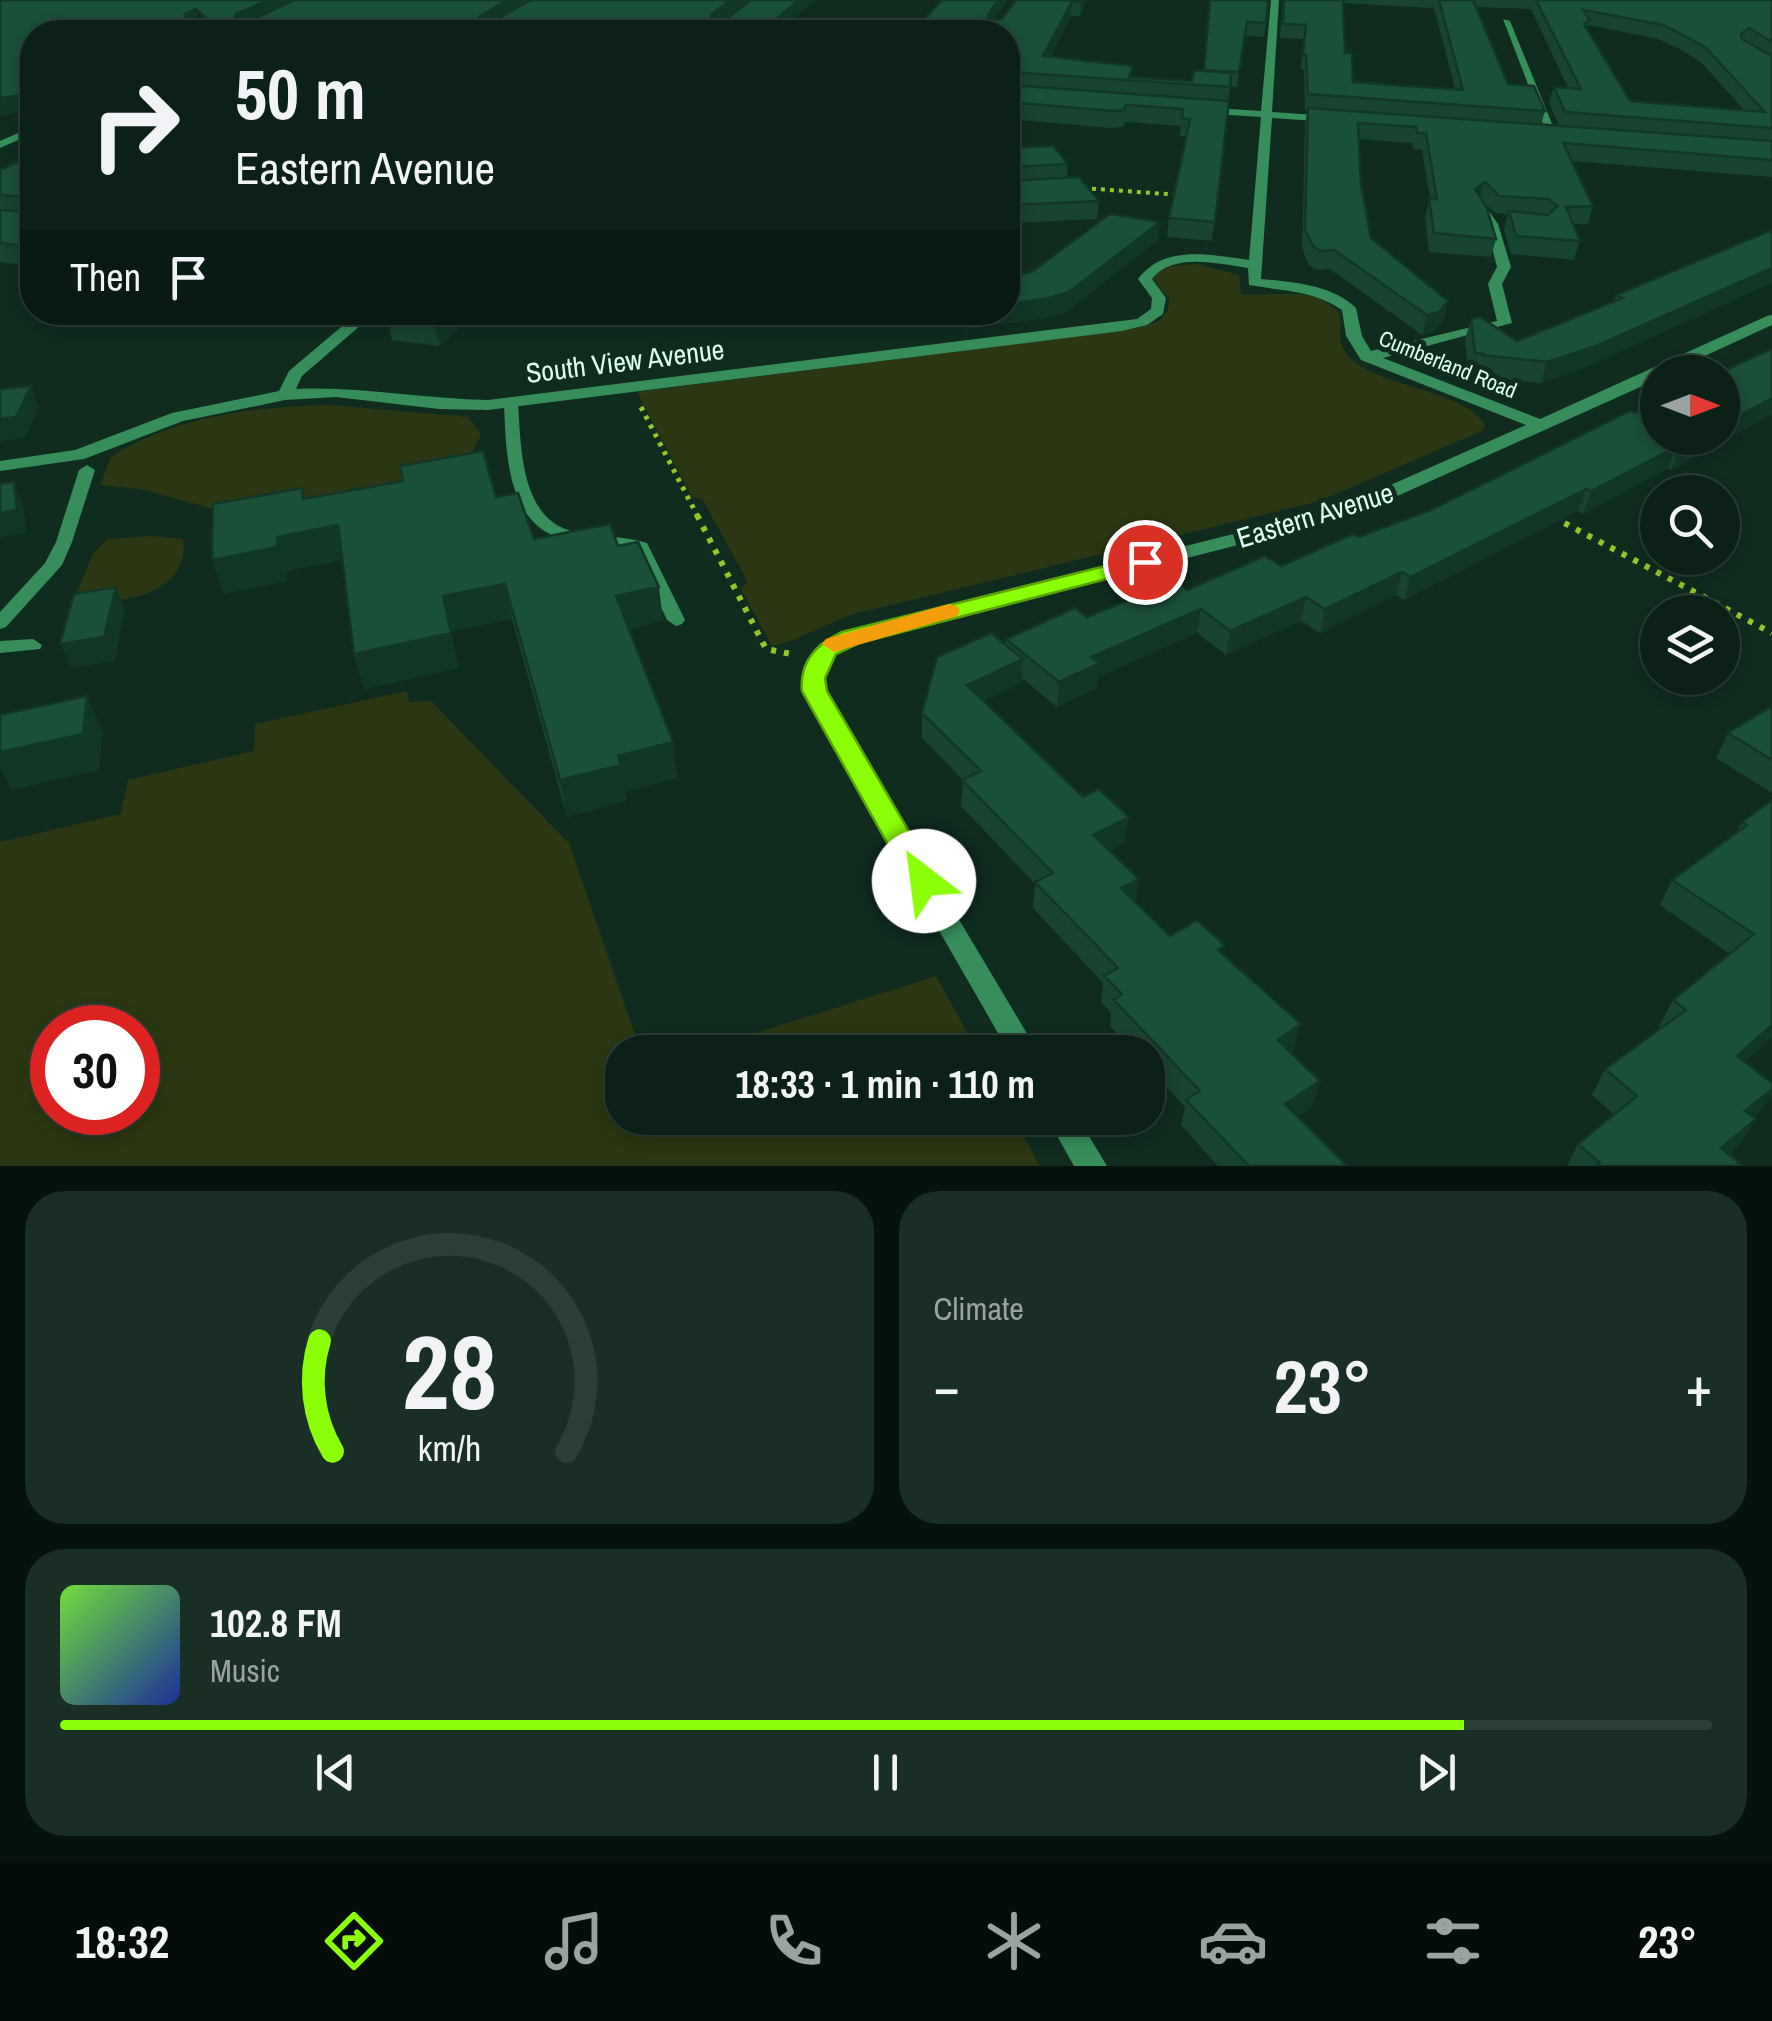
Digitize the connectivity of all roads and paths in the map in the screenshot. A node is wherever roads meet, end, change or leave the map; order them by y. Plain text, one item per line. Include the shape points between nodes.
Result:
1 (1275, 0) edge
2 (1506, 22) dead end
3 (1184, 108) edge
4 (1267, 115) junction
5 (1342, 120) edge
6 (1534, 133) edge
7 (1553, 134) junction
8 (1573, 136) edge
9 (1072, 188) edge
10 (1187, 196) edge
11 (1507, 222) edge
12 (1254, 264) junction
13 (1772, 319) edge
14 (353, 325) edge
15 (1695, 355) edge
16 (1367, 357) junction
17 (1640, 380) edge
18 (631, 388) junction
19 (285, 395) junction
20 (511, 403) junction
21 (1543, 426) junction
22 (92, 450) junction
23 (0, 466) edge
24 (86, 470) joint
25 (1543, 512) edge
26 (676, 620) dead end
27 (0, 622) edge
28 (1772, 633) edge
29 (33, 645) dead end
30 (0, 647) edge
31 (820, 660) junction
32 (1014, 1035) edge
33 (1072, 1135) edge
34 (1091, 1166) edge

1 - 4 street, Cumberland Road
2 - 7 street
3 - 4 street
4 - 5 street
4 - 12 street, Cumberland Road
6 - 7 street
7 - 8 street
9 - 10 path
11 - 16 street via 1484,214 1504,267 1495,284 1505,323
12 - 16 street, Cumberland Road via 1254,288 1306,290 1350,308 1354,336
12 - 18 street, South View Avenue via 1159,264 1145,278 1161,302 1154,315 1122,327
13 - 15 street, Eastern Avenue
14 - 19 street via 295,374
16 - 21 street, Cumberland Road
17 - 21 street, Eastern Avenue
18 - 20 street, South View Avenue
18 - 31 path via 766,649
19 - 20 street, South View Avenue
19 - 22 street, South View Avenue via 178,417
20 - 26 lane via 523,486 540,522 563,534 641,546
21 - 31 street, Eastern Avenue via 1348,511 874,630 838,642
22 - 23 street, South View Avenue
22 - 24 street
24 - 27 lane via 54,564
25 - 28 path
29 - 30 lane
31 - 32 street via 813,678 823,710
33 - 34 street

